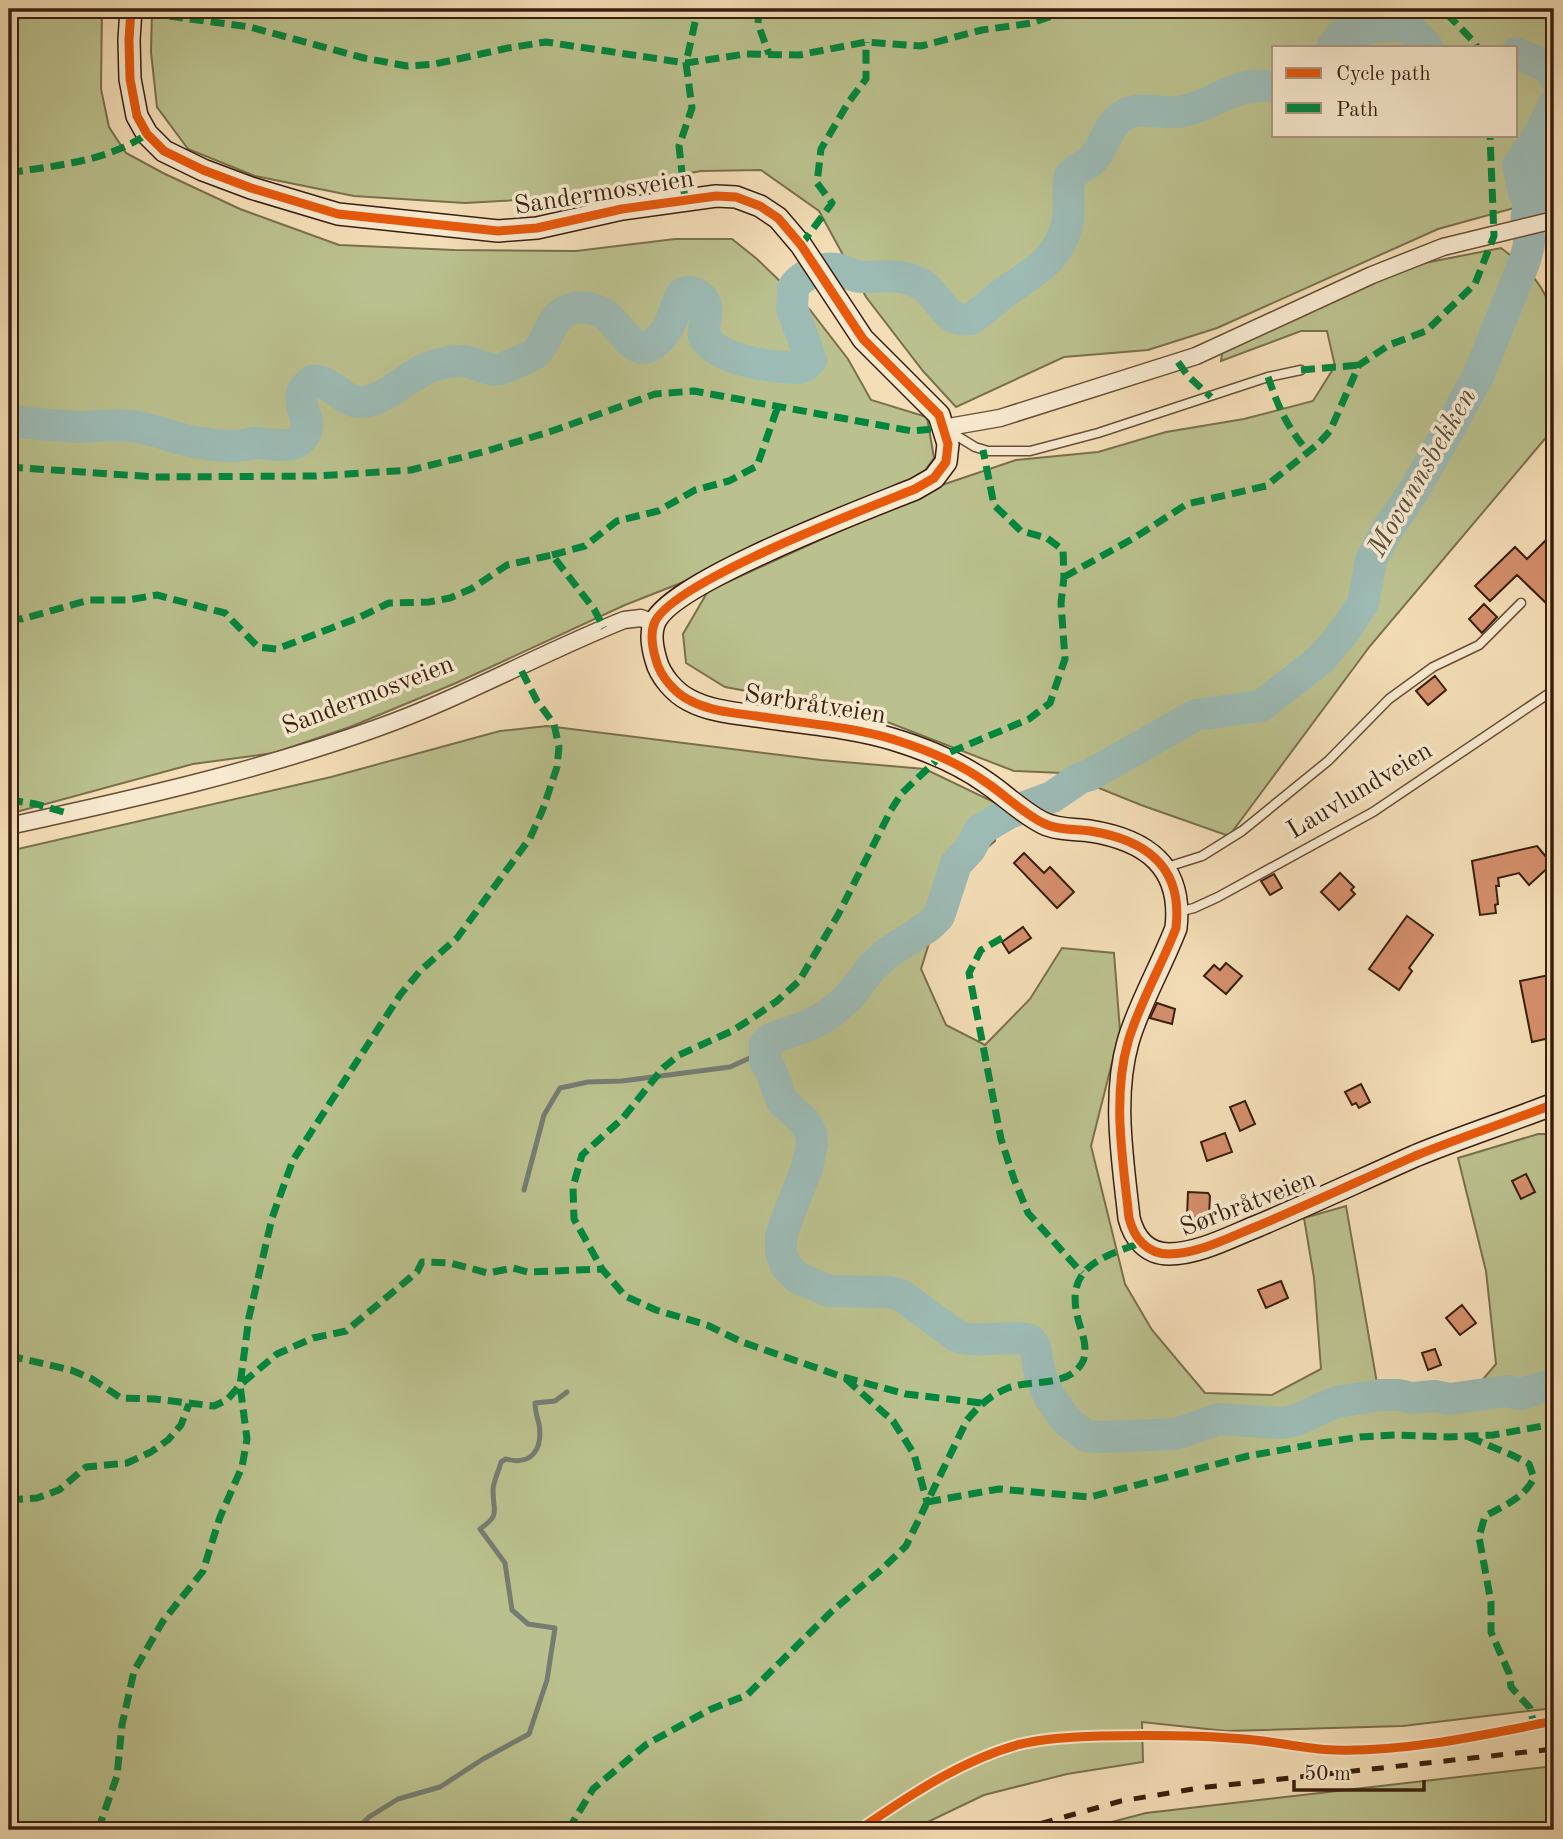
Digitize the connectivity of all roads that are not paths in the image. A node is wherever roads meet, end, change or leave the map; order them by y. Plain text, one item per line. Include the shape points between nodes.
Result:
1 (131, 9) edge
2 (1554, 220) edge
3 (1301, 370) dead end
4 (943, 428) junction
5 (1521, 603) dead end
6 (654, 623) junction
7 (1554, 690) edge
8 (9, 825) edge
9 (1164, 869) junction
10 (1178, 912) junction
11 (1554, 1104) edge

1 - 4 street, Sandermosveien via 130,79 137,116 147,134 164,151 251,188 338,214 498,230 537,228 622,209 716,196 760,206 778,218 801,245 863,339 931,406
2 - 4 street via 1443,247 1196,356 1000,418
3 - 4 lane via 1030,451 988,451
4 - 6 street, Sandermosveien via 948,453 934,478 705,581 672,602
5 - 9 lane via 1479,645 1433,667 1389,699 1328,761 1242,831 1202,856
6 - 8 street, Sandermosveien via 641,618 624,620 378,728 256,767
6 - 9 street, Sørbråtveien via 657,666 688,700 730,712 890,738 953,762 1032,817 1053,827 1121,839 1149,852
7 - 10 lane, Lauvlundveien via 1373,812 1218,897
9 - 10 street, Sørbråtveien
10 - 11 street, Sørbråtveien via 1176,929 1128,1040 1121,1070 1129,1218 1136,1237 1151,1249 1170,1254 1205,1247 1415,1156

